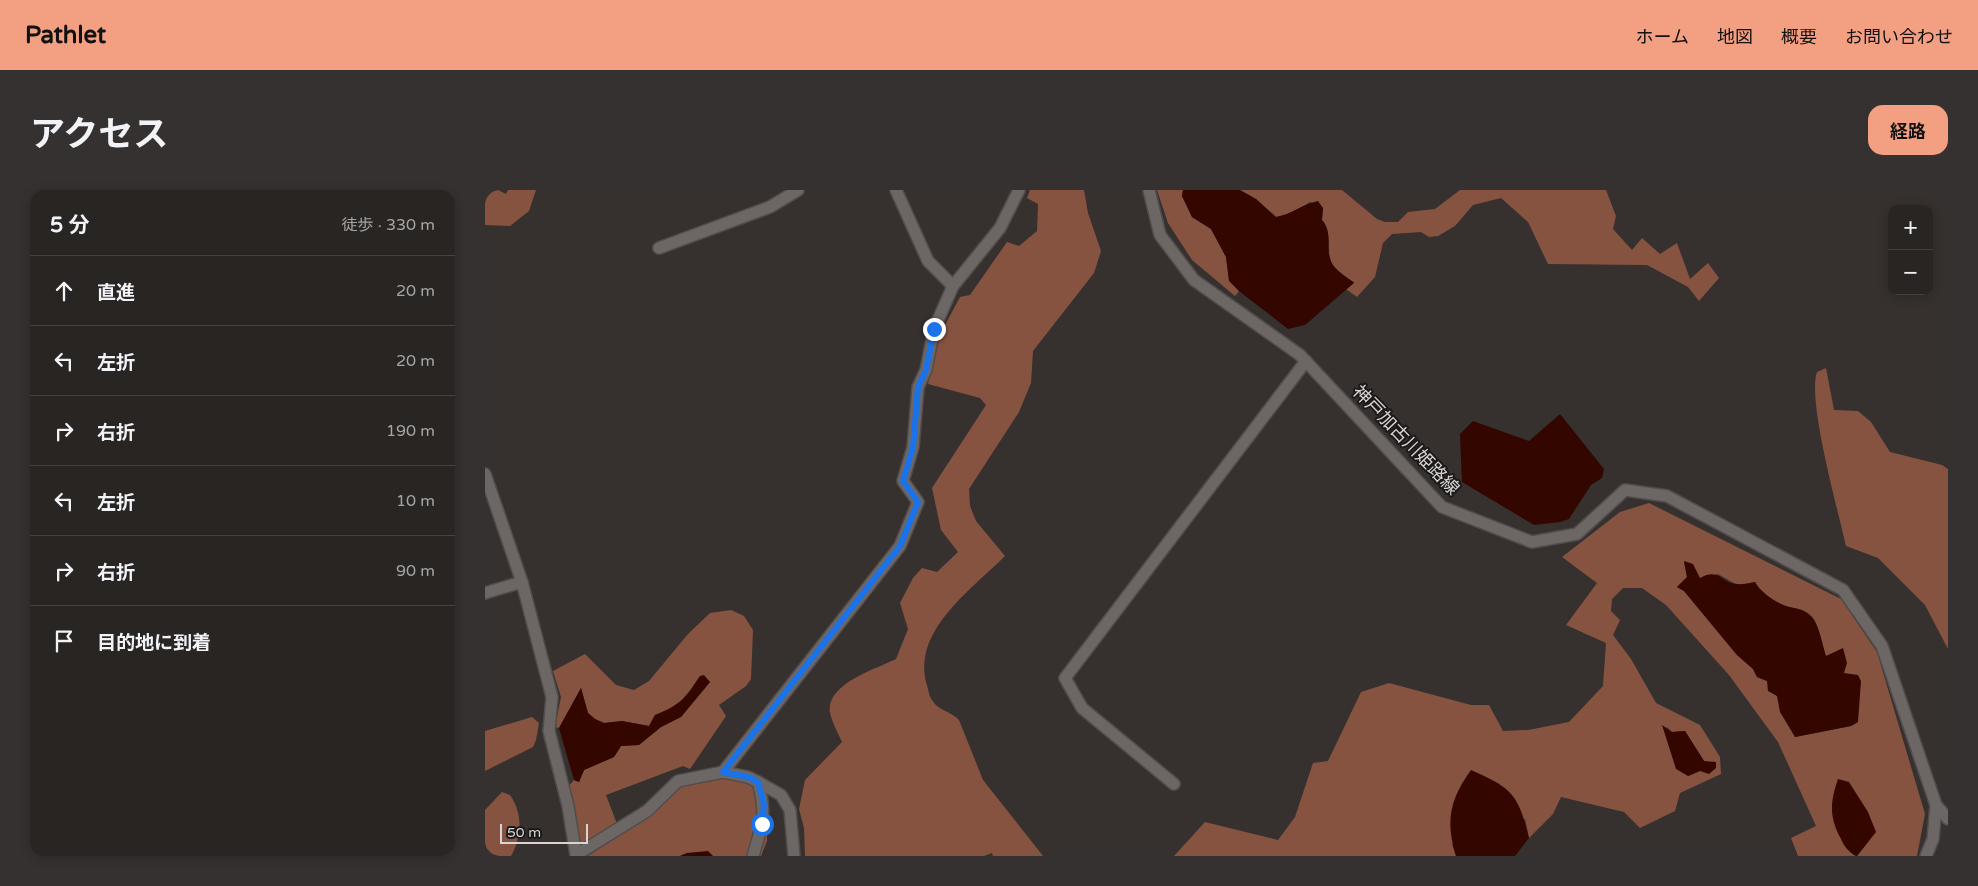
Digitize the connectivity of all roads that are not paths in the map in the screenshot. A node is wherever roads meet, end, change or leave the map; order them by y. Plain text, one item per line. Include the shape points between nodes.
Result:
1 (798, 190) edge
2 (896, 190) edge
3 (1019, 190) edge
4 (1149, 190) edge
5 (659, 248) dead end
6 (953, 286) junction
7 (1305, 360) junction
8 (485, 474) edge
9 (522, 582) junction
10 (485, 593) edge
11 (723, 772) junction
12 (758, 782) junction
13 (1174, 784) dead end
14 (1935, 805) junction
15 (1948, 819) edge
16 (753, 856) edge
17 (794, 856) edge
18 (1926, 856) edge

1 - 5 street via 770,208
2 - 6 street via 927,261
3 - 6 street via 1000,228
4 - 7 street, 神戸加古川姫路線 via 1160,235 1194,280
6 - 11 street via 934,329 926,370 915,401 913,447 903,481 918,502 900,546
7 - 13 street via 1065,678 1082,708
7 - 14 street, 神戸加古川姫路線 via 1442,507 1532,542 1577,534 1625,490 1667,496 1843,590 1882,646
8 - 9 street
9 - 10 street
9 - 11 street via 552,697 549,730 568,806 576,855 647,811 678,781
11 - 12 street
12 - 16 street via 764,804
12 - 17 street via 781,795 790,810
14 - 15 street, 神戸加古川姫路線
14 - 18 street, 神戸加古川姫路線 via 1933,839

